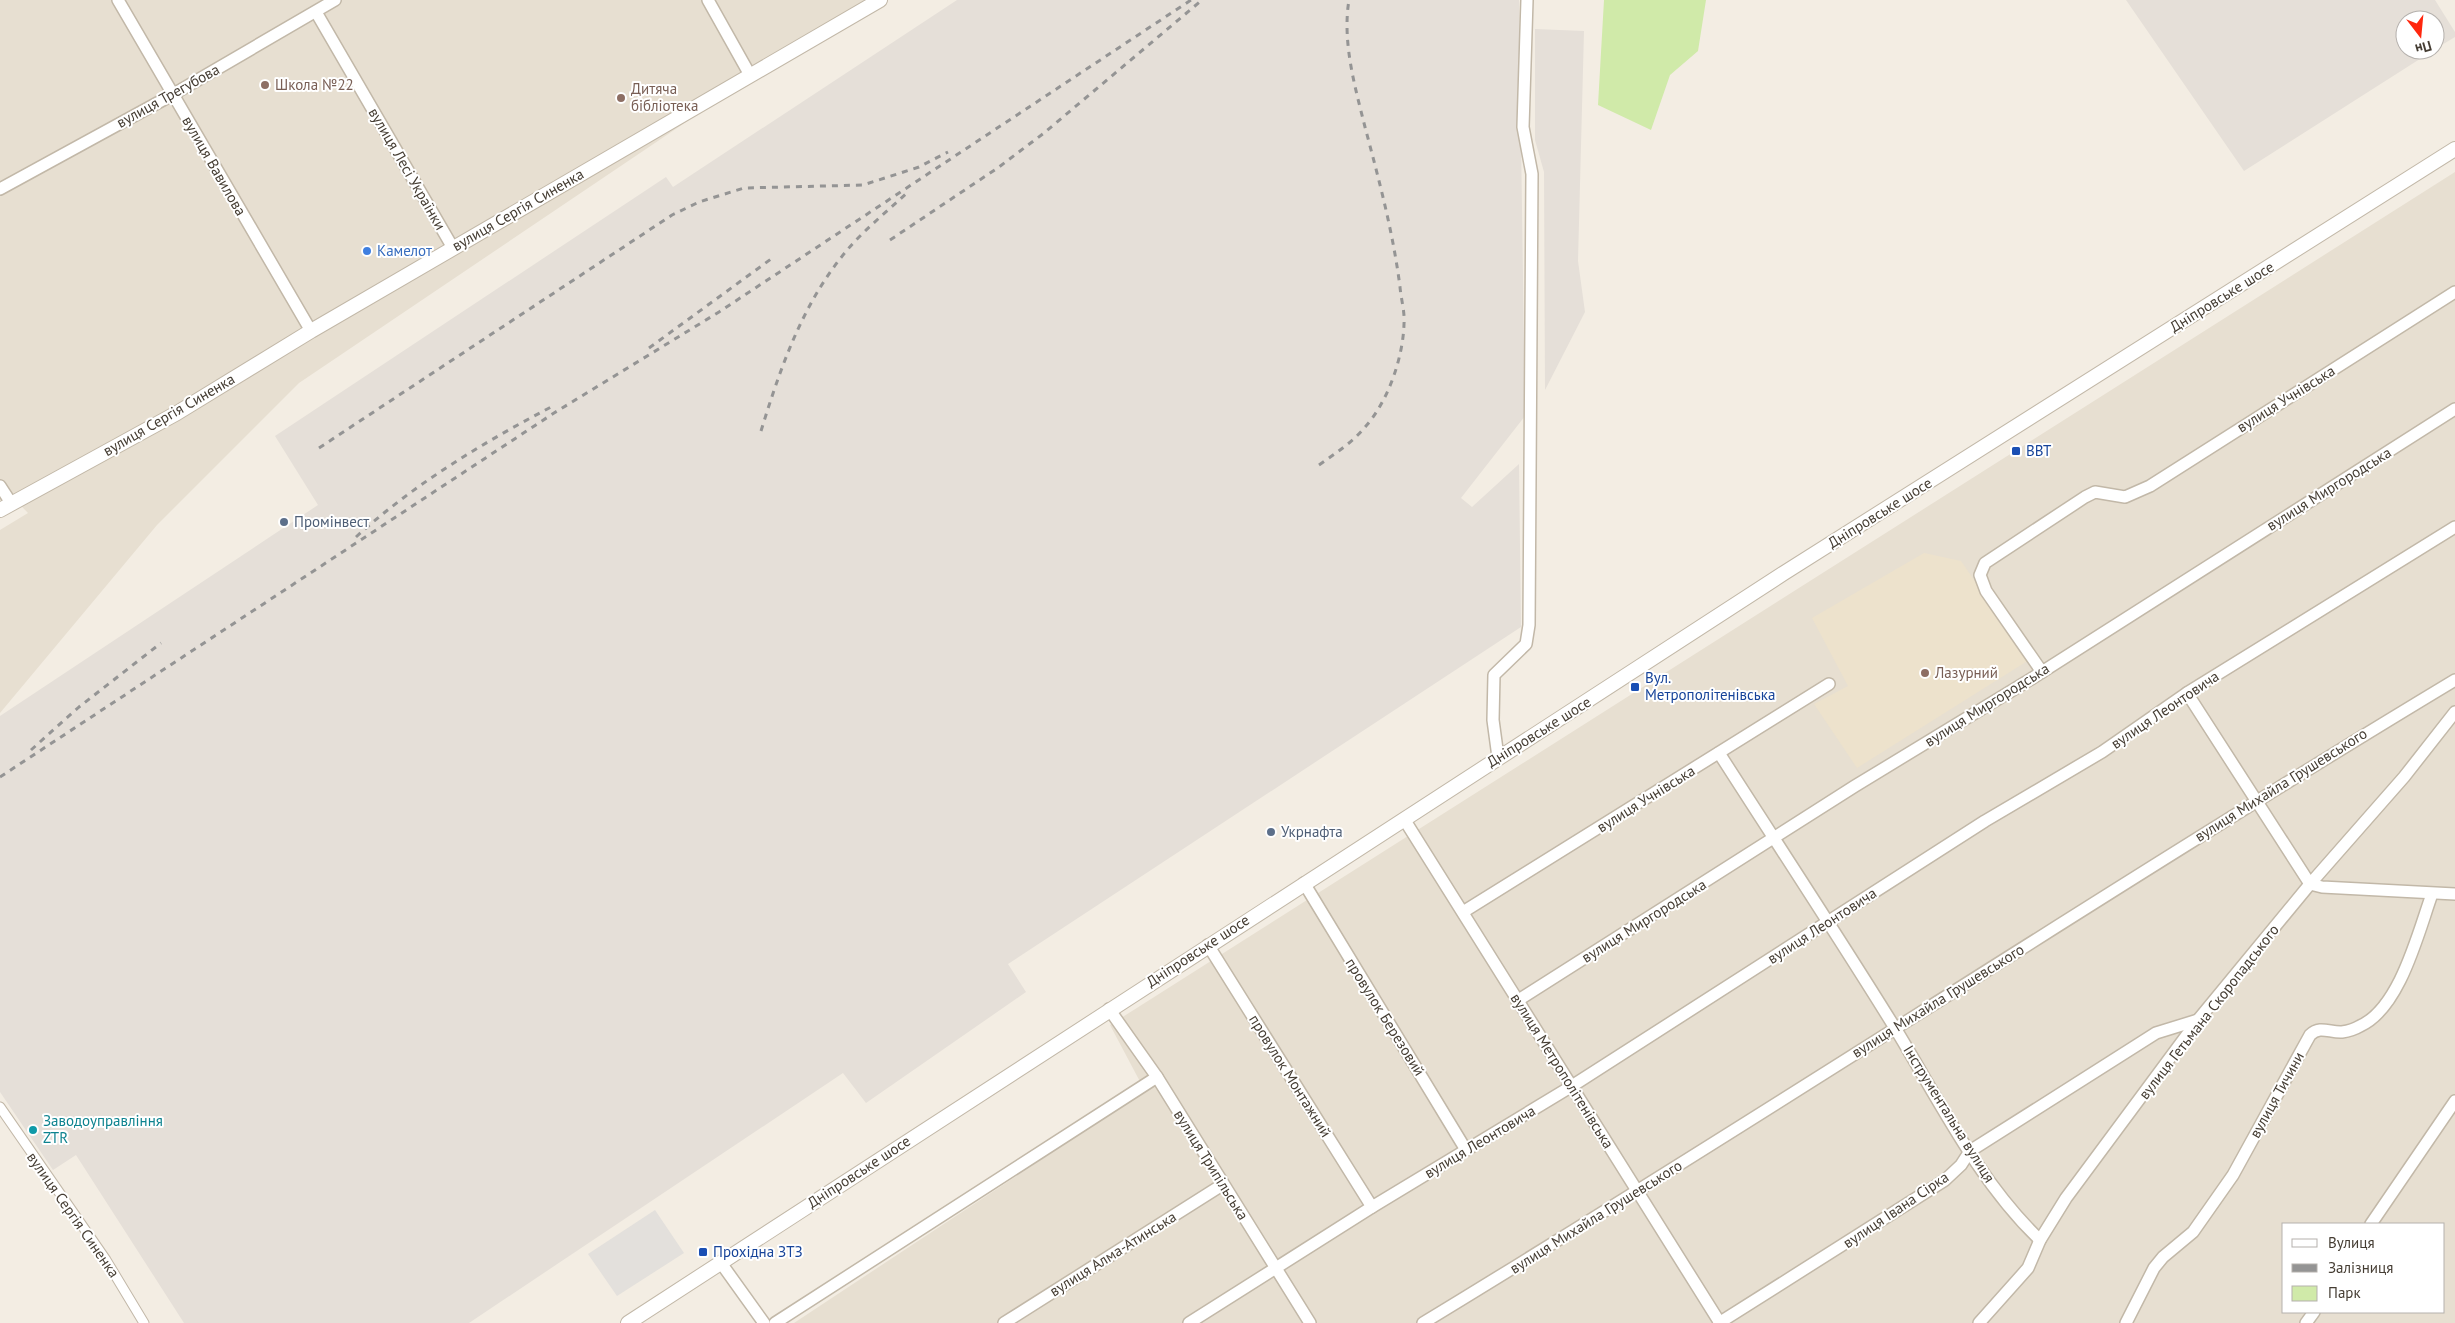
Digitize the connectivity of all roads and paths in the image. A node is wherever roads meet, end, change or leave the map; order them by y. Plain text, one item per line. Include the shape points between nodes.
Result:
1 (118, 0) edge
2 (335, 0) edge
3 (708, 0) edge
4 (880, 0) edge
5 (1527, 0) edge
6 (316, 12) junction
7 (750, 75) junction
8 (172, 95) junction
9 (2455, 149) edge
10 (0, 189) edge
11 (453, 248) junction
12 (2455, 292) edge
13 (311, 331) junction
14 (2455, 408) edge
15 (0, 486) edge
16 (6, 507) edge
17 (2455, 527) edge
18 (2042, 672) junction
19 (2455, 680) edge
20 (1829, 684) dead end
21 (2187, 693) junction
22 (2455, 712) edge
23 (1719, 753) junction
24 (1498, 757) junction
25 (2256, 799) junction
26 (1404, 819) junction
27 (1774, 839) junction
28 (1304, 883) junction
29 (2310, 884) junction
30 (2432, 894) junction
31 (2455, 894) edge
32 (1463, 912) junction
33 (1828, 922) junction
34 (1208, 945) junction
35 (1517, 1001) junction
36 (1109, 1009) junction
37 (2198, 1020) junction
38 (1895, 1028) junction
39 (1157, 1077) junction
40 (1572, 1086) junction
41 (2455, 1101) edge
42 (0, 1107) edge
43 (1466, 1150) junction
44 (1970, 1151) junction
45 (1222, 1185) junction
46 (1638, 1192) junction
47 (1372, 1206) junction
48 (2371, 1223) edge
49 (2040, 1240) junction
50 (721, 1263) junction
51 (1276, 1268) junction
52 (144, 1323) edge
53 (628, 1323) edge
54 (764, 1323) edge
55 (775, 1323) edge
56 (1004, 1323) edge
57 (1189, 1323) edge
58 (1310, 1323) edge
59 (1423, 1323) edge
60 (1719, 1323) edge
61 (1979, 1323) edge
62 (2126, 1323) edge

1 - 8 street, вулиця Вавилова
2 - 6 street, вулиця Трегубова
3 - 7 street
4 - 7 street, вулиця Сергія Синенка
5 - 24 street via 1523,127 1532,174 1529,625 1526,644 1494,675 1492,720
6 - 8 street, вулиця Трегубова
6 - 11 street, вулиця Лесі Українки
7 - 11 street, вулиця Сергія Синенка
8 - 10 street, вулиця Трегубова
8 - 13 street, вулиця Вавилова
9 - 24 street, Дніпровське шосе
11 - 13 street, вулиця Сергія Синенка
12 - 18 street, вулиця Учнівська via 2150,486 2125,497 2095,492 1985,563 1981,578 1986,591
13 - 16 street, вулиця Сергія Синенка via 176,413
14 - 18 street, вулиця Миргородська
15 - 16 street
17 - 21 street, вулиця Леонтовича
18 - 27 street, вулиця Миргородська
19 - 25 street, вулиця Михайла Грушевського
20 - 23 street, вулиця Учнівська
21 - 25 street
21 - 33 street, вулиця Леонтовича via 2102,752 1985,821
22 - 29 street, вулиця Гетьмана Скоропадського via 2404,777
23 - 27 street, Інструментальна вулиця
23 - 32 street, вулиця Учнівська
24 - 26 street, Дніпровське шосе
25 - 29 street
25 - 38 street, вулиця Михайла Грушевського
26 - 28 street, Дніпровське шосе
26 - 32 street, вулиця Метрополітенівська
27 - 33 street, Інструментальна вулиця
27 - 35 street, вулиця Миргородська
28 - 34 street, Дніпровське шосе
28 - 43 street, провулок Березовий
29 - 30 street via 2322,888
29 - 37 street, вулиця Гетьмана Скоропадського
30 - 31 street
30 - 62 street, вулиця Тичини via 2395,989 2381,1011 2350,1030 2321,1029 2310,1035 2233,1175 2193,1232 2154,1268
32 - 35 street, вулиця Метрополітенівська
33 - 38 street, Інструментальна вулиця
33 - 40 street, вулиця Леонтовича
34 - 36 street, Дніпровське шосе
34 - 47 street, провулок Монтажний
35 - 40 street, вулиця Метрополітенівська
36 - 39 street, вулиця Трипільська
36 - 50 street, Дніпровське шосе
37 - 44 street, вулиця Івана Сірка via 2156,1033
37 - 49 street, вулиця Гетьмана Скоропадського via 2066,1198
38 - 44 street, Інструментальна вулиця
38 - 46 street, вулиця Михайла Грушевського
39 - 45 street, вулиця Трипільська
39 - 55 street
40 - 43 street, вулиця Леонтовича
40 - 46 street, вулиця Метрополітенівська
41 - 48 street
42 - 52 street, вулиця Сергія Синенка via 106,1260
43 - 47 street, вулиця Леонтовича
44 - 49 street, Інструментальна вулиця via 2021,1222
44 - 60 street, вулиця Івана Сірка via 1945,1180
45 - 51 street, вулиця Трипільська
45 - 56 street, вулиця Алма-Атинська
46 - 59 street, вулиця Михайла Грушевського
46 - 60 street, вулиця Метрополітенівська
47 - 51 street, вулиця Леонтовича
49 - 61 street, вулиця Гетьмана Скоропадського via 2028,1268
50 - 53 street, Дніпровське шосе
50 - 54 street
51 - 57 street, вулиця Леонтовича
51 - 58 street, вулиця Трипільська

